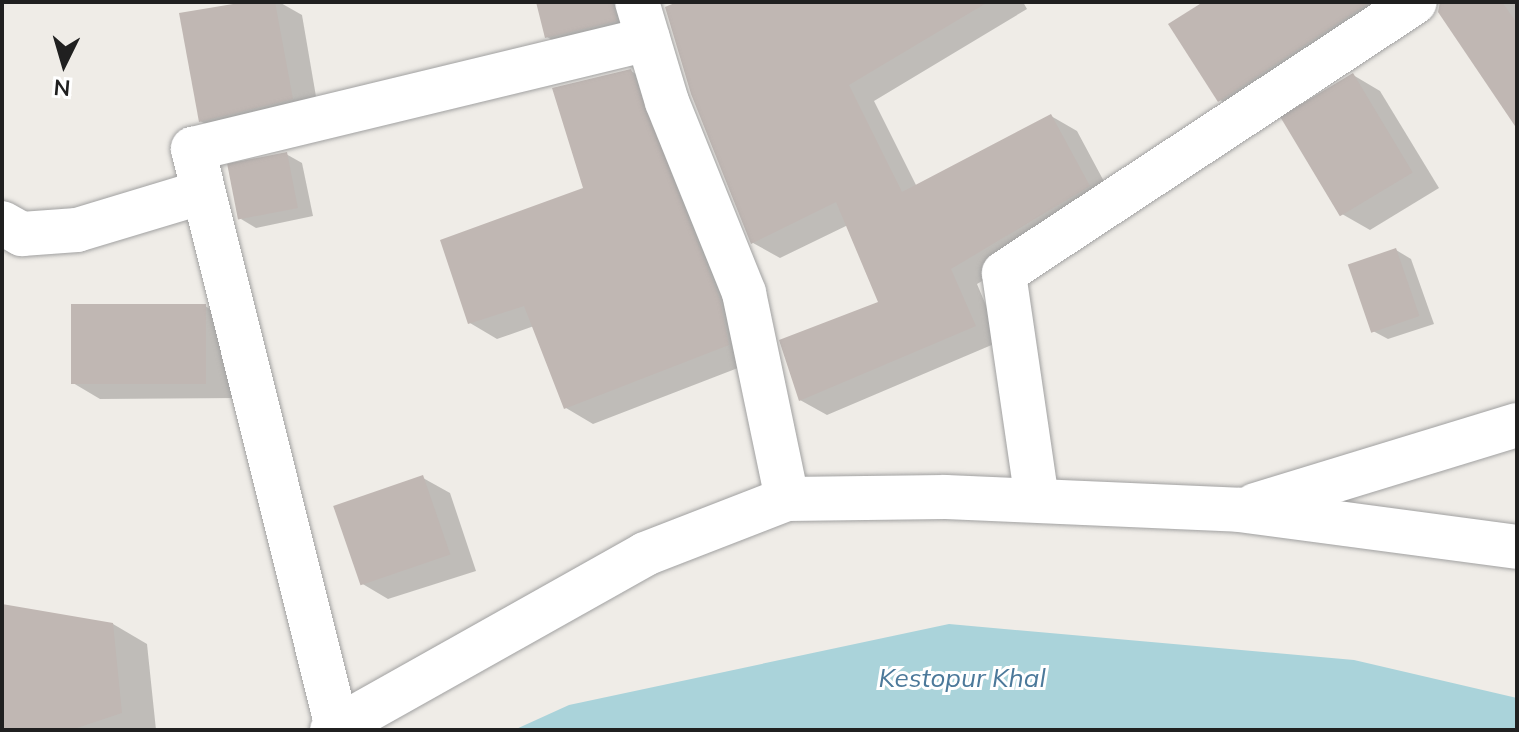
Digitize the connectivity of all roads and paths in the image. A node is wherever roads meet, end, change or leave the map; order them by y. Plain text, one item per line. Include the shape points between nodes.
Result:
1 (1415, 2) edge
2 (642, 21) edge
3 (203, 192) junction
4 (2, 223) edge
5 (1517, 425) edge
6 (787, 499) junction
7 (1037, 500) junction
8 (1240, 510) junction
9 (1517, 547) edge
10 (334, 729) edge

1 - 7 street via 1004,273
2 - 3 street via 193,149
2 - 6 street via 667,102 744,293
3 - 4 street via 77,230 22,234
3 - 10 street
5 - 8 street
6 - 7 street
6 - 10 street via 645,554
7 - 8 street
8 - 9 street

